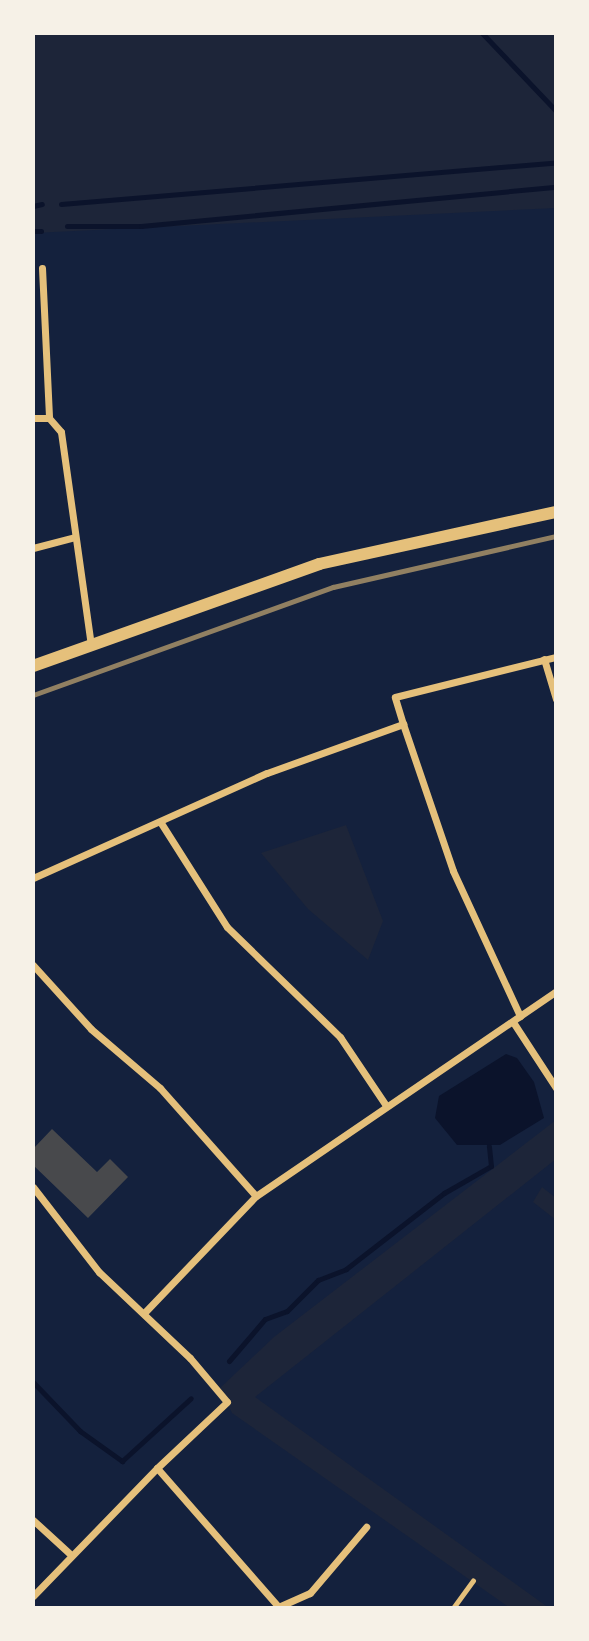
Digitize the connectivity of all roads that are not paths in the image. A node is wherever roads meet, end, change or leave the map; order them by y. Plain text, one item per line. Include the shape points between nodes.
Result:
1 (42, 268) dead end
2 (33, 418) edge
3 (49, 418) junction
4 (556, 512) edge
5 (75, 537) junction
6 (33, 548) edge
7 (91, 645) junction
8 (556, 657) edge
9 (544, 659) junction
10 (33, 666) edge
11 (556, 699) edge
12 (403, 724) junction
13 (161, 823) junction
14 (33, 878) edge
15 (33, 964) edge
16 (556, 991) edge
17 (520, 1016) junction
18 (513, 1022) junction
19 (556, 1088) edge
20 (385, 1104) junction
21 (33, 1187) edge
22 (256, 1196) junction
23 (145, 1312) junction
24 (157, 1468) junction
25 (33, 1520) edge
26 (366, 1527) dead end
27 (68, 1553) junction
28 (472, 1580) dead end
29 (33, 1596) edge
30 (277, 1607) edge
31 (453, 1608) edge

1 - 3 street
2 - 3 street
3 - 5 street via 61,432
4 - 7 street via 319,564
5 - 6 street
5 - 7 street
7 - 10 street
8 - 9 street
9 - 11 street
9 - 12 street via 395,697
12 - 13 street via 267,773
12 - 17 street via 453,871
13 - 14 street
13 - 20 street via 227,927 340,1037
15 - 22 street via 91,1029 160,1088
16 - 17 street
17 - 18 street
18 - 19 street
18 - 20 street
20 - 22 street
21 - 23 street via 99,1272
22 - 23 street
23 - 24 street via 227,1402
24 - 27 street
24 - 30 street
25 - 27 street
26 - 30 street via 310,1593
27 - 29 street
28 - 31 lane

